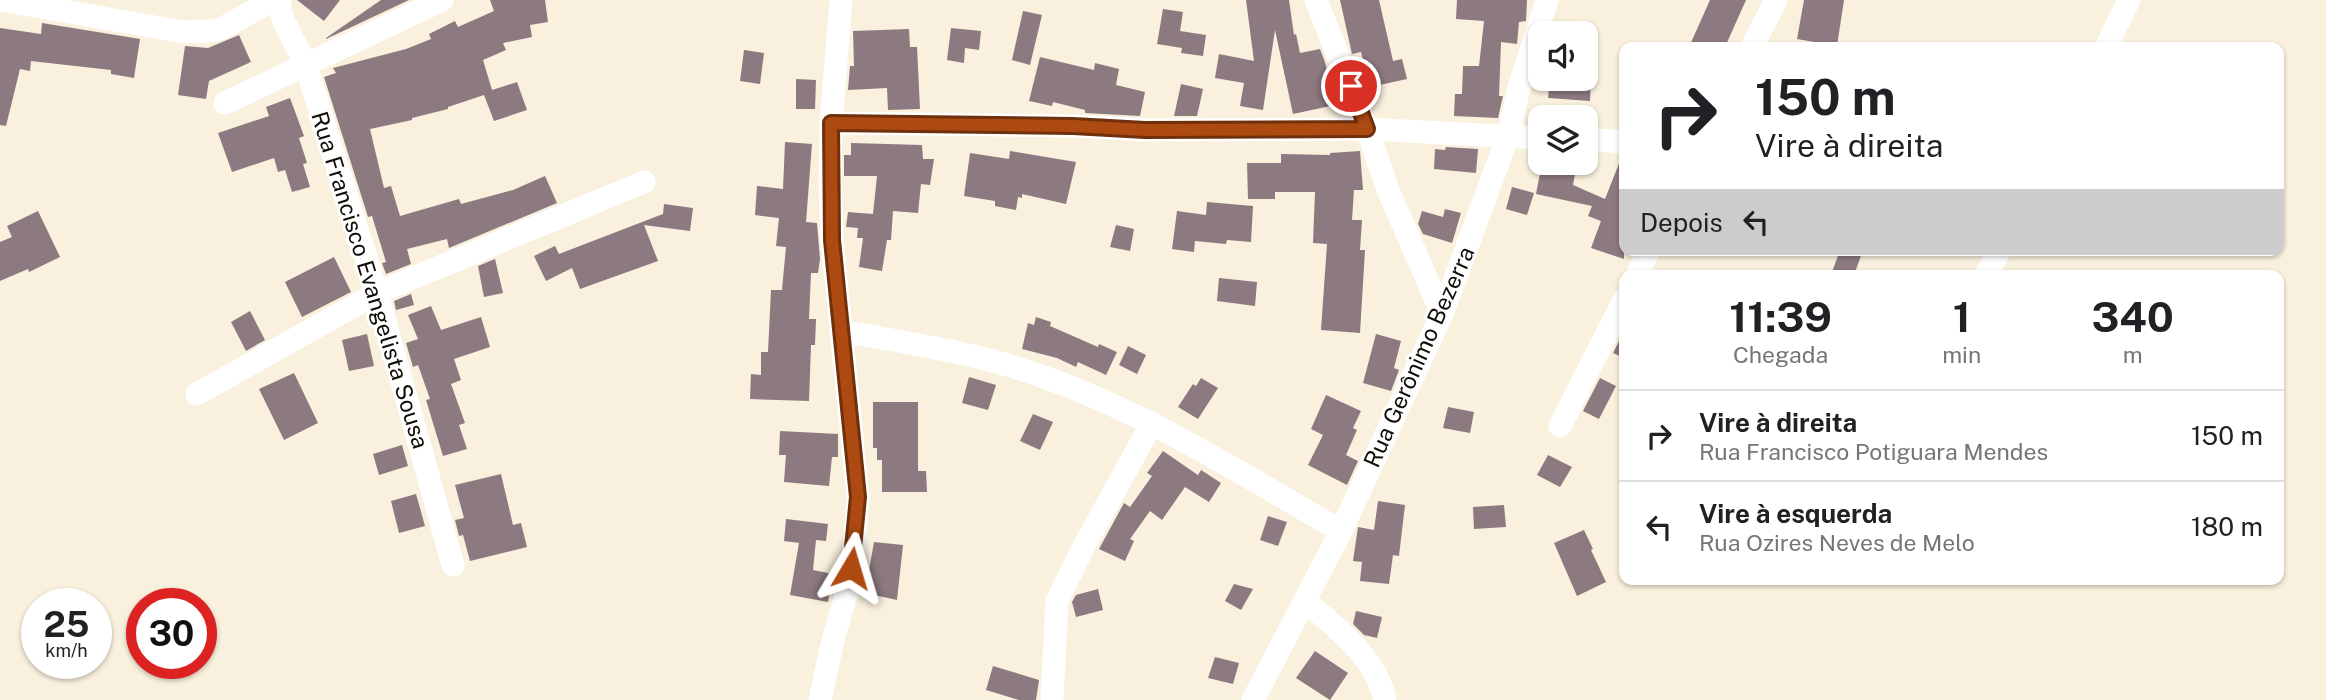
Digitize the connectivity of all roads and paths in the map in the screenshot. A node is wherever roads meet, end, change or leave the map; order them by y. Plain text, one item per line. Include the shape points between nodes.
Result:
1 (1, 0) edge
2 (274, 0) edge
3 (280, 0) edge
4 (442, 0) edge
5 (841, 0) edge
6 (1317, 0) edge
7 (1547, 0) edge
8 (1776, 0) edge
9 (2129, 0) edge
10 (1755, 42) edge
11 (2108, 42) edge
12 (305, 63) junction
13 (225, 103) dead end
14 (831, 123) junction
15 (1367, 129) junction
16 (1508, 136) junction
17 (1528, 137) edge
18 (1598, 140) edge
19 (1619, 142) edge
20 (644, 182) dead end
21 (377, 293) junction
22 (1619, 310) edge
23 (1443, 314) junction
24 (843, 331) junction
25 (197, 394) dead end
26 (1152, 423) junction
27 (1560, 426) dead end
28 (1341, 531) junction
29 (453, 565) dead end
30 (1306, 601) junction
31 (820, 700) edge
32 (1052, 700) edge
33 (1254, 700) edge
34 (1385, 700) edge

1 - 2 street via 183,32 221,29
3 - 12 street, Rua Francisco Evangelista Sousa via 284,22
4 - 12 street
5 - 14 street
6 - 15 street
7 - 16 street, Rua Gerônimo Bezerra
8 - 10 street
9 - 11 street
12 - 13 street
12 - 21 street, Rua Francisco Evangelista Sousa
14 - 15 street
14 - 24 street via 832,240
15 - 16 street
15 - 23 street via 1401,222
16 - 17 street
16 - 23 street, Rua Gerônimo Bezerra
18 - 19 street
20 - 21 street
21 - 25 street
21 - 29 street, Rua Francisco Evangelista Sousa
22 - 27 street
23 - 28 street, Rua Gerônimo Bezerra
24 - 26 street via 1015,368
24 - 31 street via 858,497 855,548
26 - 28 street
26 - 32 street via 1057,601
28 - 30 street, Rua Gerônimo Bezerra
30 - 33 street, Rua Gerônimo Bezerra
30 - 34 street via 1353,643 1376,673

